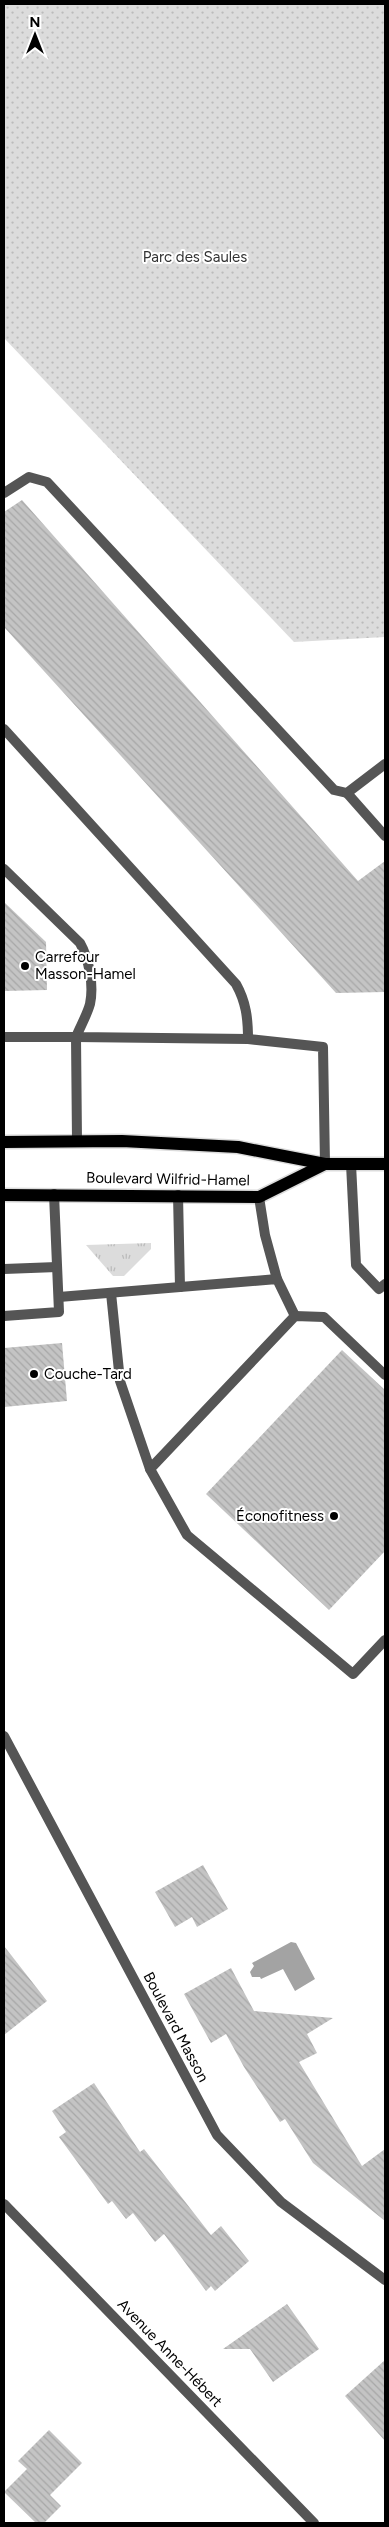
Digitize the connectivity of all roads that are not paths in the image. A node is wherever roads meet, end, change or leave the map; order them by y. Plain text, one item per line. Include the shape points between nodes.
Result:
1 (4, 493) edge
2 (4, 729) edge
3 (385, 764) edge
4 (347, 793) junction
5 (385, 836) edge
6 (4, 869) edge
7 (4, 1037) edge
8 (76, 1037) junction
9 (248, 1039) junction
10 (77, 1141) junction
11 (4, 1142) edge
12 (325, 1164) junction
13 (351, 1164) junction
14 (385, 1164) edge
15 (54, 1194) junction
16 (4, 1195) edge
17 (178, 1196) junction
18 (259, 1197) junction
19 (57, 1267) junction
20 (4, 1269) edge
21 (277, 1279) junction
22 (180, 1287) junction
23 (383, 1289) edge
24 (111, 1292) junction
25 (59, 1297) junction
26 (4, 1316) edge
27 (295, 1316) junction
28 (385, 1375) edge
29 (150, 1469) junction
30 (385, 1640) edge
31 (4, 1736) edge
32 (4, 2204) edge
33 (385, 2280) edge
34 (314, 2523) edge

1 - 4 street via 29,477 47,482 334,790
2 - 9 street via 236,984 248,1015
3 - 4 street
4 - 5 street
6 - 8 street via 80,943 86,953 90,1004
7 - 8 street
8 - 9 street
8 - 10 street
9 - 12 street via 323,1047
10 - 11 main road, Boulevard Wilfrid-Hamel
10 - 12 main road, Boulevard Wilfrid-Hamel via 238,1147
12 - 13 main road, Boulevard Wilfrid-Hamel
12 - 18 main road, Boulevard Wilfrid-Hamel
13 - 14 main road, Boulevard Wilfrid-Hamel
13 - 23 street via 356,1265
15 - 16 main road, Boulevard Wilfrid-Hamel
15 - 17 main road, Boulevard Wilfrid-Hamel
15 - 19 street
17 - 18 main road, Boulevard Wilfrid-Hamel
17 - 22 street
18 - 21 street
19 - 20 street
19 - 25 street
21 - 22 street
21 - 27 street
22 - 24 street
24 - 25 street
24 - 29 street via 120,1381
25 - 26 street via 59,1312
27 - 28 street via 324,1317
27 - 29 street
29 - 30 street via 187,1535 353,1674
31 - 33 street, Boulevard Masson via 217,2135 280,2202
32 - 34 street, Avenue Anne-Hébert

